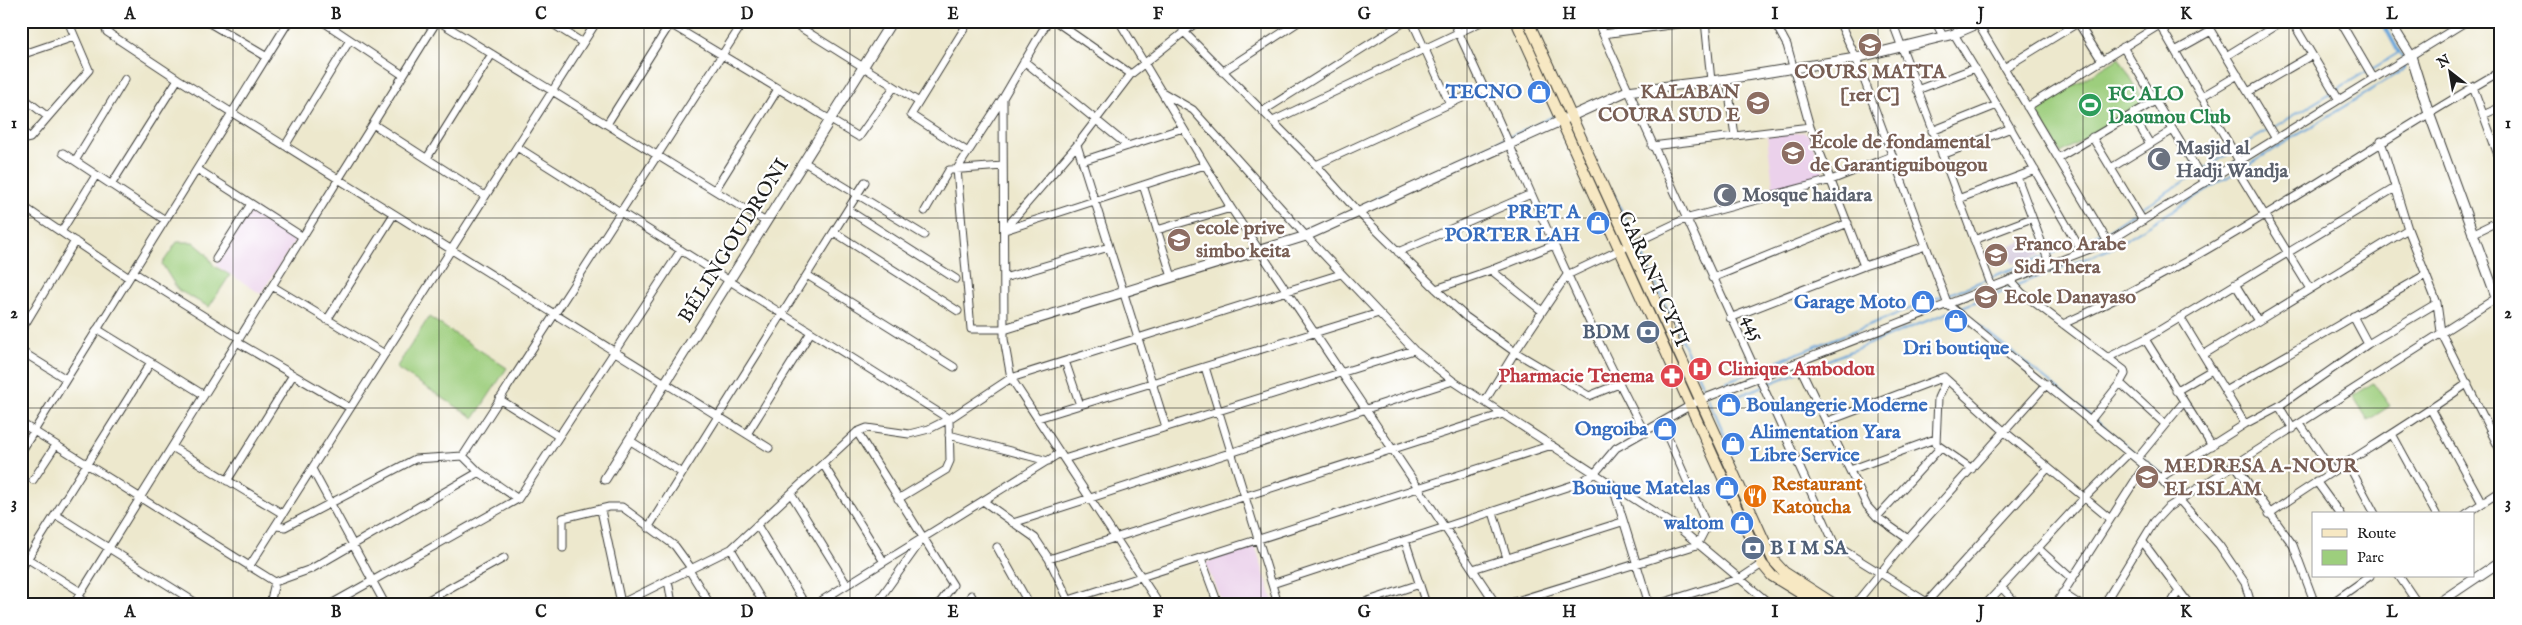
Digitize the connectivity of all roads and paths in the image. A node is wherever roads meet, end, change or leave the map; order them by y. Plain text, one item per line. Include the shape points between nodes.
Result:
1 (68, 21) edge
2 (108, 21) edge
3 (289, 21) edge
4 (322, 21) edge
5 (438, 21) edge
6 (548, 21) edge
7 (597, 21) edge
8 (744, 21) edge
9 (790, 21) edge
10 (892, 21) edge
11 (969, 21) edge
12 (1048, 21) edge
13 (1055, 21) edge
14 (1119, 21) edge
15 (1198, 21) edge
16 (1300, 21) edge
17 (1406, 21) edge
18 (1412, 21) edge
19 (1453, 21) edge
20 (1483, 21) edge
21 (1516, 21) edge
22 (1528, 21) edge
23 (1597, 21) edge
24 (1700, 21) edge
25 (1705, 21) edge
26 (1774, 21) edge
27 (1839, 21) edge
28 (1892, 21) edge
29 (1935, 21) edge
30 (2205, 21) edge
31 (2283, 21) edge
32 (2292, 21) edge
33 (2340, 21) edge
34 (2389, 21) edge
35 (2467, 21) edge
36 (209, 22) edge
37 (2078, 22) edge
38 (668, 23) edge
39 (1981, 23) edge
40 (2163, 23) edge
41 (1183, 31) junction
42 (2211, 31) junction
43 (1459, 34) junction
44 (1602, 34) junction
45 (1954, 34) junction
46 (1943, 36) junction
47 (74, 37) junction
48 (350, 40) junction
49 (583, 43) junction
50 (1900, 47) junction
51 (2123, 48) junction
52 (1425, 49) junction
53 (2175, 51) junction
54 (21, 54) edge
55 (492, 54) junction
56 (722, 55) junction
57 (2312, 55) junction
58 (2226, 56) junction
59 (2411, 56) junction
60 (267, 57) junction
61 (1856, 58) junction
62 (2102, 61) junction
63 (1024, 62) junction
64 (1143, 62) junction
65 (863, 67) junction
66 (1793, 68) junction
67 (1975, 68) junction
68 (2004, 68) junction
69 (2501, 71) edge
70 (1222, 72) junction
71 (1131, 74) junction
72 (404, 75) junction
73 (2238, 75) junction
74 (125, 79) dead end
75 (178, 79) junction
76 (1726, 79) junction
77 (2374, 79) junction
78 (1710, 81) junction
79 (894, 86) junction
80 (2473, 87) junction
81 (1484, 88) junction
82 (778, 89) junction
83 (1626, 90) junction
84 (1917, 90) junction
85 (552, 91) junction
86 (1162, 92) junction
87 (2248, 92) junction
88 (21, 96) edge
89 (2201, 96) junction
90 (1003, 98) junction
91 (2339, 100) junction
92 (2155, 101) junction
93 (919, 102) junction
94 (1450, 104) junction
95 (1997, 104) junction
96 (2027, 107) junction
97 (2501, 107) edge
98 (1263, 111) junction
99 (232, 113) junction
100 (2429, 113) junction
101 (2132, 114) junction
102 (2483, 115) junction
103 (1571, 116) junction
104 (48, 117) junction
105 (1097, 119) junction
106 (830, 120) junction
107 (1561, 120) junction
108 (1272, 121) junction
109 (373, 124) junction
110 (607, 124) junction
111 (1810, 127) junction
112 (1183, 128) junction
113 (2011, 128) junction
114 (21, 130) edge
115 (2173, 130) junction
116 (1932, 131) junction
117 (1735, 136) junction
118 (2092, 137) junction
119 (30, 138) junction
120 (2276, 139) junction
121 (21, 140) edge
122 (2381, 141) junction
123 (1510, 144) junction
124 (2150, 144) junction
125 (285, 146) junction
126 (1077, 146) junction
127 (1128, 146) junction
128 (1652, 146) junction
129 (517, 147) junction
130 (968, 152) junction
131 (63, 153) dead end
132 (657, 155) junction
133 (1942, 155) junction
134 (1892, 156) junction
135 (427, 158) junction
136 (2058, 158) junction
137 (75, 161) junction
138 (1082, 161) junction
139 (804, 162) junction
140 (2237, 163) junction
141 (2501, 163) edge
142 (1316, 164) junction
143 (1205, 165) junction
144 (1003, 166) junction
145 (2111, 168) junction
146 (197, 169) junction
147 (957, 169) junction
148 (2035, 170) junction
149 (96, 175) junction
150 (2016, 177) junction
151 (338, 179) junction
152 (1831, 180) junction
153 (866, 182) dead end
154 (2205, 183) junction
155 (111, 185) junction
156 (1143, 186) junction
157 (2395, 188) junction
158 (715, 190) junction
159 (1531, 194) junction
160 (857, 195) junction
161 (485, 196) junction
162 (1958, 199) junction
163 (1094, 201) junction
164 (252, 204) junction
165 (22, 207) edge
166 (1231, 208) junction
167 (848, 210) junction
168 (925, 211) dead end
169 (620, 212) junction
170 (1358, 212) junction
171 (394, 214) junction
172 (2265, 215) junction
173 (2032, 218) junction
174 (1685, 219) junction
175 (165, 220) junction
176 (2501, 220) edge
177 (2143, 221) junction
178 (766, 222) junction
179 (1848, 223) junction
180 (2408, 229) junction
181 (1004, 230) junction
182 (1157, 230) junction
183 (61, 232) junction
184 (834, 232) junction
185 (2472, 234) junction
186 (924, 235) dead end
187 (1306, 236) junction
188 (303, 237) junction
189 (1974, 240) junction
190 (74, 241) junction
191 (2108, 242) junction
192 (1554, 245) junction
193 (1631, 246) junction
194 (1926, 246) junction
195 (1109, 247) junction
196 (451, 250) junction
197 (680, 250) junction
198 (1259, 250) junction
199 (1620, 250) junction
200 (2287, 251) junction
201 (1398, 252) junction
202 (2082, 252) junction
203 (216, 259) dead end
204 (2050, 265) junction
205 (1864, 266) junction
206 (1491, 270) junction
207 (1341, 274) junction
208 (2425, 274) junction
209 (131, 275) junction
210 (807, 275) junction
211 (1567, 276) junction
212 (1172, 277) junction
213 (1004, 278) junction
214 (1712, 278) junction
215 (956, 279) dead end
216 (2010, 280) junction
217 (730, 281) junction
218 (2235, 284) junction
219 (272, 286) junction
220 (1992, 288) junction
221 (1436, 289) junction
222 (2310, 289) junction
223 (1286, 291) junction
224 (1123, 292) junction
225 (2498, 297) edge
226 (2437, 303) junction
227 (1948, 305) junction
228 (2501, 310) edge
229 (958, 311) dead end
230 (1542, 311) junction
231 (1379, 313) junction
232 (554, 314) junction
233 (782, 314) junction
234 (2353, 316) junction
235 (2180, 317) junction
236 (1730, 318) junction
237 (327, 320) junction
238 (2258, 321) junction
239 (2063, 324) junction
240 (97, 329) junction
241 (1004, 329) junction
242 (21, 331) edge
243 (811, 332) junction
244 (2441, 332) junction
245 (1315, 333) junction
246 (1138, 338) junction
247 (2145, 339) junction
248 (238, 340) junction
249 (2368, 344) junction
250 (1414, 350) junction
251 (21, 351) edge
252 (614, 352) junction
253 (1515, 352) junction
254 (385, 354) junction
255 (2203, 355) junction
256 (2107, 358) junction
257 (1065, 361) junction
258 (152, 362) junction
259 (1798, 363) junction
260 (954, 367) dead end
261 (1204, 367) junction
262 (2212, 370) junction
263 (1340, 373) junction
264 (293, 375) junction
265 (1944, 377) junction
266 (1011, 378) junction
267 (1758, 378) junction
268 (66, 379) junction
269 (1453, 381) junction
270 (665, 383) junction
271 (1152, 383) junction
272 (2120, 383) junction
273 (2468, 383) junction
274 (1619, 384) junction
275 (2047, 384) junction
276 (2176, 391) junction
277 (2225, 391) junction
278 (204, 395) junction
279 (499, 399) junction
280 (1700, 400) junction
281 (1485, 401) junction
282 (2183, 403) junction
283 (1080, 405) junction
284 (1691, 405) junction
285 (2278, 406) junction
286 (350, 408) junction
287 (1365, 409) junction
288 (2431, 410) junction
289 (1218, 411) junction
290 (1503, 414) junction
291 (718, 416) junction
292 (1038, 418) junction
293 (949, 419) junction
294 (2090, 420) junction
295 (1828, 421) junction
296 (21, 423) edge
297 (1662, 424) junction
298 (2166, 424) junction
299 (2245, 424) junction
300 (2300, 424) junction
301 (1166, 427) junction
302 (2293, 429) junction
303 (34, 431) junction
304 (857, 432) junction
305 (2004, 432) junction
306 (747, 434) junction
307 (1645, 434) junction
308 (2392, 434) junction
309 (950, 435) junction
310 (558, 436) junction
311 (1935, 439) junction
312 (630, 440) junction
313 (56, 445) junction
314 (1552, 445) junction
315 (2212, 446) junction
316 (172, 447) junction
317 (769, 448) dead end
318 (1940, 448) junction
319 (1392, 450) junction
320 (21, 452) edge
321 (1231, 452) junction
322 (2129, 452) junction
323 (2501, 452) edge
324 (462, 456) junction
325 (1062, 456) junction
326 (2137, 459) junction
327 (1048, 461) junction
328 (2347, 462) junction
329 (823, 464) junction
330 (87, 465) junction
331 (2145, 465) junction
332 (2235, 465) junction
333 (2048, 468) junction
334 (312, 469) junction
335 (1972, 469) junction
336 (1850, 470) junction
337 (2332, 471) junction
338 (479, 472) junction
339 (682, 472) junction
340 (1596, 473) junction
341 (2160, 478) junction
342 (605, 479) dead end
343 (33, 480) dead end
344 (227, 480) junction
345 (2316, 481) junction
346 (1612, 484) junction
347 (1417, 488) junction
348 (2501, 491) edge
349 (791, 494) junction
350 (2085, 496) junction
351 (1090, 497) junction
352 (1245, 497) junction
353 (140, 498) junction
354 (518, 499) junction
355 (898, 499) junction
356 (2180, 500) junction
357 (983, 501) junction
358 (330, 503) junction
359 (2482, 503) junction
360 (601, 510) junction
361 (1493, 512) junction
362 (2339, 512) edge
363 (2374, 512) edge
364 (2435, 512) edge
365 (2469, 512) edge
366 (283, 514) junction
367 (2268, 514) junction
368 (56, 515) junction
369 (1877, 517) junction
370 (2109, 518) junction
371 (1622, 522) junction
372 (1013, 523) junction
373 (757, 525) junction
374 (276, 526) junction
375 (1446, 527) junction
376 (648, 528) junction
377 (1116, 537) junction
378 (923, 538) junction
379 (1908, 539) junction
380 (1258, 540) junction
381 (1405, 540) junction
382 (2143, 542) junction
383 (353, 545) junction
384 (1697, 545) junction
385 (997, 547) dead end
386 (109, 548) junction
387 (563, 548) dead end
388 (2039, 548) junction
389 (731, 549) junction
390 (504, 558) dead end
391 (1201, 558) junction
392 (1507, 558) junction
393 (28, 559) junction
394 (1048, 559) junction
395 (2501, 561) edge
396 (884, 562) junction
397 (1636, 564) junction
398 (1762, 564) junction
399 (249, 568) junction
400 (21, 569) edge
401 (690, 569) junction
402 (1473, 569) junction
403 (1880, 573) junction
404 (1141, 576) junction
405 (1740, 578) junction
406 (2072, 578) junction
407 (2400, 578) edge
408 (2362, 579) edge
409 (372, 580) junction
410 (668, 580) junction
411 (275, 582) junction
412 (1272, 584) junction
413 (1420, 584) junction
414 (847, 585) junction
415 (2002, 588) junction
416 (2180, 590) junction
417 (2062, 593) junction
418 (80, 594) junction
419 (971, 595) dead end
420 (1069, 602) edge
421 (1218, 602) edge
422 (621, 603) edge
423 (1814, 603) edge
424 (1928, 603) edge
425 (74, 604) edge
426 (89, 604) edge
427 (198, 604) edge
428 (270, 604) edge
429 (331, 604) edge
430 (385, 604) edge
431 (421, 604) edge
432 (672, 604) edge
433 (710, 604) edge
434 (764, 604) edge
435 (805, 604) edge
436 (816, 604) edge
437 (876, 604) edge
438 (939, 604) edge
439 (976, 604) edge
440 (1029, 604) edge
441 (1159, 604) edge
442 (1204, 604) edge
443 (1278, 604) edge
444 (1359, 604) edge
445 (1426, 604) edge
446 (1496, 604) edge
447 (1507, 604) edge
448 (1649, 604) edge
449 (1658, 604) edge
450 (1770, 604) edge
451 (1834, 604) edge
452 (1855, 604) edge
453 (1986, 604) edge
454 (2017, 604) edge
455 (2056, 604) edge
456 (2079, 604) edge
457 (2104, 604) edge
458 (2171, 604) edge
459 (2189, 604) edge
460 (2251, 604) edge
461 (2315, 604) edge
462 (2330, 604) edge
463 (2418, 604) edge
464 (2436, 604) edge

1 - 47 street
2 - 75 street via 105,26 107,32
3 - 60 street
4 - 48 street
5 - 55 street
5 - 72 street
6 - 49 street
7 - 49 street
8 - 56 street
9 - 65 street
10 - 65 street, BÉLINGOUDRONI
11 - 93 street
12 - 63 street
13 - 71 street
14 - 64 street
15 - 41 street
16 - 70 street
17 - 98 street
18 - 52 street
19 - 43 street
20 - 43 street
21 - 107 main road, GARANT CYTI
22 - 103 main road, GARANT CYTI
23 - 44 street, 445
24 - 44 street
25 - 78 street
26 - 66 street via 1787,45
27 - 61 street
28 - 50 street
29 - 46 street
30 - 42 street
31 - 58 street
32 - 57 street
33 - 77 street
34 - 59 street
35 - 59 street
36 - 60 street
37 - 62 street
37 - 68 street
38 - 56 street
38 - 110 street
39 - 45 street
39 - 68 street
40 - 51 street
40 - 53 street
41 - 64 street
41 - 70 street
42 - 53 street
42 - 58 street
43 - 52 street
43 - 81 street
44 - 83 street, 445
45 - 46 street
45 - 67 street
46 - 50 street
47 - 54 street
47 - 104 street via 89,70
48 - 72 street
48 - 125 street
49 - 85 street
50 - 61 street
50 - 84 street
51 - 62 street
51 - 92 street
52 - 94 street
52 - 108 street
53 - 89 street
55 - 85 street
55 - 135 street
56 - 82 street
56 - 132 street
57 - 87 street
57 - 91 street
58 - 73 street
59 - 77 street
59 - 100 street
60 - 99 street
61 - 66 street
61 - 134 street
62 - 96 street
63 - 90 street
63 - 105 street
64 - 71 street
64 - 86 street
65 - 79 street
65 - 106 street, BÉLINGOUDRONI
66 - 76 street
66 - 111 street
67 - 84 street
67 - 95 street
68 - 96 street
69 - 80 street
70 - 98 street
71 - 105 street
72 - 109 street
73 - 87 street
73 - 89 street
74 - 137 street
75 - 99 street
75 - 155 street
76 - 78 street
76 - 117 street
77 - 91 street
78 - 83 street
79 - 93 street
79 - 106 street via 859,136
80 - 100 street
80 - 102 street
81 - 94 street
81 - 123 street
82 - 106 street
82 - 158 street
83 - 103 street
83 - 128 street, 445
84 - 116 street
85 - 110 street
85 - 129 street
86 - 112 street
86 - 187 street via 1193,110
87 - 120 street
88 - 104 street
89 - 140 street
90 - 130 street
90 - 144 street
91 - 120 street
92 - 101 street
92 - 115 street
93 - 130 street via 911,115
94 - 142 street
95 - 113 street
95 - 116 street
96 - 136 street
97 - 102 street
98 - 108 street
99 - 125 street
99 - 146 street
100 - 122 street
100 - 185 street
101 - 118 street
101 - 124 street
102 - 141 street
103 - 107 street
103 - 193 main road, GARANT CYTI
104 - 119 street
105 - 126 street
105 - 127 street
106 - 139 street, BÉLINGOUDRONI
107 - 123 street
107 - 199 main road, GARANT CYTI
108 - 142 street
109 - 135 street
109 - 151 street
110 - 132 street
111 - 117 street
111 - 152 street
112 - 127 street
112 - 143 street
113 - 133 street
113 - 148 street
114 - 119 street
115 - 124 street
115 - 154 street
116 - 133 street
117 - 128 street
118 - 136 street
118 - 145 street
119 - 121 street
120 - 140 street
122 - 157 street
122 - 172 street
123 - 159 street
123 - 170 street
124 - 145 street
125 - 151 street
126 - 138 street
126 - 181 street
127 - 138 street
128 - 174 street, 445
129 - 161 street
129 - 169 street
130 - 147 street
131 - 137 street
132 - 158 street
132 - 169 street
133 - 162 street
134 - 152 street
134 - 194 street
135 - 161 street
136 - 191 street
137 - 149 street
138 - 163 street
139 - 160 street
139 - 178 street, BÉLINGOUDRONI
140 - 154 street
140 - 172 street
142 - 170 street
143 - 156 street
143 - 166 street
144 - 147 street
144 - 181 street
145 - 177 street
146 - 164 street
146 - 175 street
147 - 168 street via 949,170
147 - 241 street via 971,329
148 - 150 street
148 - 202 street
149 - 155 street
149 - 183 street
150 - 162 street
150 - 173 street
151 - 171 street
151 - 188 street
152 - 174 street
152 - 179 street
153 - 160 street
154 - 177 street
155 - 175 street
156 - 163 street
156 - 182 street
157 - 180 street
157 - 200 street
158 - 178 street
159 - 192 street
159 - 201 street
160 - 167 street
160 - 186 street
161 - 196 street
162 - 189 street
163 - 181 street
163 - 195 street
164 - 188 street
164 - 203 street
165 - 183 street
166 - 182 street
166 - 198 street
167 - 184 street
167 - 215 street
169 - 197 street
169 - 232 street
170 - 187 street
170 - 201 street
171 - 196 street
171 - 237 street
172 - 200 street
172 - 239 street via 2190,261
173 - 189 street
173 - 204 street
174 - 193 street
174 - 214 street, 445
175 - 209 street
176 - 185 street
177 - 191 street
178 - 217 street, BÉLINGOUDRONI
179 - 205 street
179 - 214 street
180 - 208 street
180 - 222 street
181 - 213 street
182 - 212 street
183 - 190 street
184 - 210 street
184 - 229 street
185 - 225 street
187 - 198 street
187 - 207 street
188 - 219 street
189 - 220 street
190 - 209 street
190 - 242 street
191 - 202 street
192 - 206 street
192 - 211 street
193 - 199 street
193 - 280 main road, GARANT CYTI
194 - 205 street
194 - 227 street
195 - 213 street
195 - 224 street
196 - 232 street
196 - 254 street
197 - 217 street
197 - 252 street
198 - 212 street
198 - 223 street
199 - 211 street
199 - 284 main road, GARANT CYTI
200 - 218 street
200 - 222 street
201 - 221 street
202 - 204 street
204 - 216 street
205 - 236 street
206 - 221 street
206 - 230 street
207 - 223 street
207 - 231 street
208 - 226 street
208 - 234 street
209 - 240 street
209 - 248 street
210 - 233 street
210 - 260 street
211 - 230 street
211 - 274 street
212 - 224 street
213 - 241 street
214 - 236 street, 445
216 - 220 street
216 - 239 street
217 - 233 street
217 - 270 street, BÉLINGOUDRONI
218 - 235 street
218 - 238 street
219 - 237 street
219 - 248 street
220 - 227 street
221 - 253 street via 1466,317
222 - 238 street
223 - 245 street
223 - 246 street
224 - 241 street
224 - 246 street
225 - 228 street
225 - 244 street
226 - 244 street
226 - 249 street
227 - 259 street
227 - 275 street
230 - 253 street
231 - 245 street
231 - 250 street
232 - 252 street
232 - 279 street
233 - 243 street
233 - 291 street
234 - 249 street
234 - 277 street
235 - 247 street
235 - 255 street
236 - 267 street, 445
237 - 254 street
238 - 255 street
239 - 256 street
240 - 258 street
240 - 268 street
241 - 266 street
243 - 293 street
243 - 306 street
244 - 273 street
244 - 300 street
245 - 261 street
245 - 263 street
246 - 257 street
246 - 271 street
247 - 256 street
247 - 276 street
248 - 264 street
248 - 278 street
249 - 285 street
250 - 263 street
250 - 269 street
251 - 268 street
252 - 270 street
252 - 310 street
253 - 274 street via 1589,396
253 - 281 street
254 - 286 street
255 - 262 street
256 - 272 street via 2124,370
257 - 266 street
257 - 283 street
258 - 278 street
258 - 330 street
259 - 267 street
259 - 295 street
261 - 271 street
261 - 289 street
262 - 276 street
262 - 277 street
263 - 287 street
263 - 289 street
264 - 286 street
264 - 344 street
265 - 295 street
265 - 305 street
265 - 311 street via 1938,398
266 - 292 street
266 - 293 street
267 - 280 street
267 - 403 street, 445 via 1834,545
268 - 303 street
269 - 281 street
269 - 287 street
270 - 291 street
270 - 312 street, BÉLINGOUDRONI
271 - 283 street
271 - 301 street
272 - 294 street
272 - 298 street
273 - 288 street
273 - 323 street
274 - 307 street
275 - 294 street
275 - 305 street
276 - 282 street
277 - 299 street
278 - 316 street
279 - 310 street
279 - 324 street
280 - 284 street
280 - 451 main road, GARANT CYTI via 1778,566
281 - 290 street
282 - 298 street
282 - 315 street
283 - 292 street
284 - 297 street
284 - 398 main road, GARANT CYTI
285 - 299 street
285 - 302 street
286 - 334 street
287 - 319 street
287 - 321 street
288 - 308 street
288 - 359 street
289 - 301 street
289 - 321 street
290 - 314 street
290 - 319 street
291 - 306 street
291 - 339 street
292 - 325 street
293 - 304 street via 909,434 867,428
293 - 309 street
294 - 322 street
295 - 336 street
296 - 303 street
297 - 307 street
297 - 384 street via 1707,526
298 - 326 street
299 - 315 street
300 - 302 street
300 - 337 street
301 - 325 street
302 - 332 street
303 - 313 street
303 - 320 street
304 - 329 street
304 - 355 street
305 - 333 street
305 - 335 street
306 - 317 street
307 - 340 street via 1616,448
308 - 328 street
308 - 364 street
309 - 327 street
309 - 355 street via 950,461 946,470
310 - 354 street
311 - 318 street
311 - 336 street
312 - 339 street
312 - 342 street, BÉLINGOUDRONI
313 - 330 street
313 - 343 street
314 - 340 street
314 - 347 street
315 - 341 street
316 - 344 street
316 - 353 street
318 - 335 street
318 - 369 street
319 - 347 street
319 - 352 street
321 - 351 street
321 - 352 street
322 - 326 street
322 - 350 street
324 - 338 street
324 - 358 street via 416,459
325 - 327 street
325 - 351 street
326 - 331 street
327 - 357 street
328 - 337 street
328 - 363 street
329 - 349 street
329 - 396 street
330 - 353 street
330 - 368 street
331 - 341 street
331 - 370 street
332 - 356 street
332 - 367 street
333 - 350 street
333 - 424 street
334 - 358 street
334 - 366 street
335 - 379 street
336 - 369 street via 1867,506
337 - 345 street
338 - 354 street
338 - 383 street
339 - 376 street
340 - 346 street
340 - 361 street via 1579,484
341 - 356 street
344 - 366 street
345 - 362 street
345 - 367 street
346 - 371 street
346 - 384 street via 1679,528
347 - 375 street
347 - 380 street
348 - 359 street
349 - 373 street
349 - 414 street
350 - 370 street
350 - 388 street
351 - 372 street
351 - 377 street
352 - 377 street
352 - 380 street
353 - 386 street
353 - 399 street
354 - 409 street
355 - 378 street
356 - 382 street via 2154,522
356 - 460 street via 2245,583
357 - 372 street
357 - 378 street
358 - 374 street via 285,527
358 - 383 street
359 - 365 street
360 - 376 street via 622,507
360 - 387 street via 562,518
360 - 422 street
361 - 375 street
361 - 392 street
366 - 374 street
367 - 461 street via 2293,544
368 - 386 street
368 - 393 street
369 - 379 street
370 - 406 street
371 - 392 street
371 - 397 street
372 - 394 street via 1035,538
373 - 389 street
373 - 435 street
374 - 399 street
375 - 381 street
375 - 402 street
376 - 401 street via 675,546
377 - 394 street
377 - 404 street
378 - 396 street
378 - 437 street
378 - 438 street via 953,585
379 - 403 street
380 - 391 street
380 - 412 street
381 - 412 street
381 - 413 street
382 - 416 street
382 - 457 street
383 - 409 street
383 - 411 street via 311,569
384 - 397 street
384 - 405 street
385 - 440 street
386 - 418 street
386 - 427 street
388 - 406 street
388 - 415 street
389 - 401 street
389 - 434 street
390 - 431 street
391 - 404 street
391 - 421 street
392 - 402 street
393 - 400 street
393 - 418 street
394 - 420 street
395 - 464 street
396 - 414 street
397 - 447 street
397 - 448 street
398 - 405 street
398 - 423 main road, GARANT CYTI via 1772,576
399 - 411 street
401 - 410 street
401 - 433 street
402 - 446 street
403 - 424 street, 445
403 - 452 street
404 - 420 street
404 - 441 street
405 - 449 street
405 - 450 street
406 - 417 street
407 - 463 street
408 - 462 street
409 - 429 street
409 - 430 street
410 - 422 street
410 - 432 street
411 - 428 street
412 - 443 street
413 - 444 street
413 - 445 street
414 - 436 street
415 - 453 street
415 - 454 street
416 - 458 street
416 - 459 street
417 - 455 street
417 - 456 street
418 - 425 street
418 - 426 street
419 - 439 street
421 - 442 street

